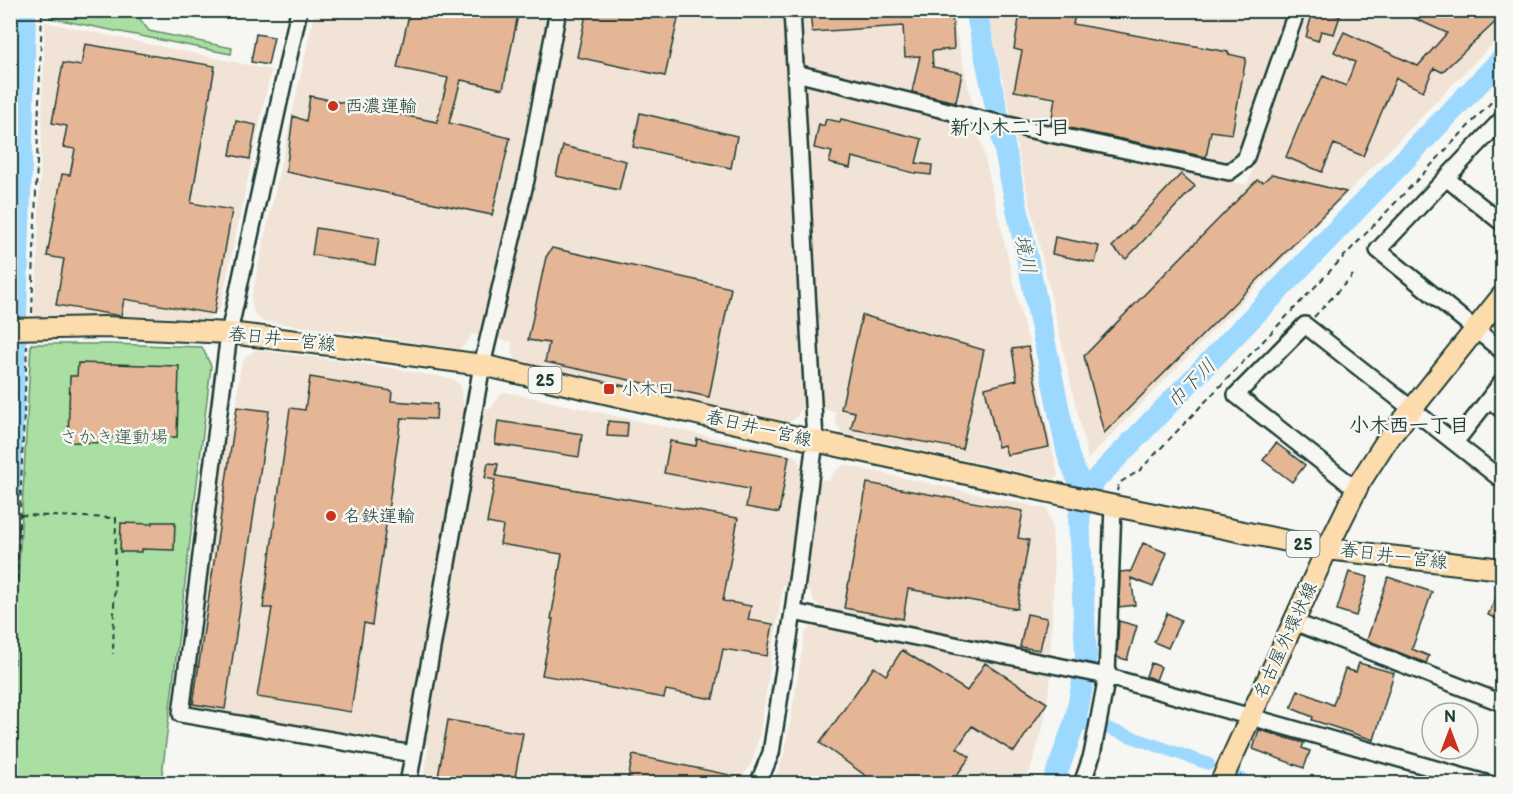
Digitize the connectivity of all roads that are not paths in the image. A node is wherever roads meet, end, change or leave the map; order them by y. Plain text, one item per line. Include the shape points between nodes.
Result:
1 (300, 10) edge
2 (558, 10) edge
3 (792, 10) edge
4 (1297, 10) edge
5 (796, 73) junction
6 (1503, 119) edge
7 (1446, 178) junction
8 (1503, 223) edge
9 (1503, 296) edge
10 (24, 329) edge
11 (1476, 330) junction
12 (229, 333) junction
13 (1503, 351) edge
14 (482, 365) junction
15 (1503, 382) edge
16 (1489, 399) junction
17 (1412, 409) junction
18 (1503, 410) edge
19 (1461, 435) dead end
20 (815, 441) junction
21 (1503, 480) edge
22 (1356, 489) junction
23 (1109, 505) junction
24 (1327, 549) junction
25 (1503, 569) edge
26 (794, 612) junction
27 (1294, 622) junction
28 (1105, 676) junction
29 (1503, 703) edge
30 (1250, 715) junction
31 (413, 754) junction
32 (408, 783) edge
33 (758, 783) edge
34 (1082, 783) edge
35 (1220, 783) edge
36 (1489, 783) edge

1 - 12 street
2 - 14 street via 526,180
3 - 5 street
4 - 5 street via 1245,160 1229,172 980,119
5 - 20 street
6 - 7 street
7 - 8 street
7 - 11 street via 1378,250
9 - 11 main road, 名古屋外環状線
10 - 12 main road, 春日井一宮線 / 25 via 104,327
11 - 13 street
11 - 17 main road, 名古屋外環状線
12 - 14 main road, 春日井一宮線 / 25
12 - 31 street via 181,714
14 - 20 main road, 春日井一宮線 / 25
14 - 31 street
15 - 16 street
16 - 18 street
16 - 19 street
17 - 21 street
17 - 22 main road, 名古屋外環状線
17 - 22 street via 1305,325 1236,395
20 - 23 main road, 春日井一宮線 / 25
20 - 26 street
22 - 24 main road, 名古屋外環状線
23 - 24 main road, 春日井一宮線 / 25
23 - 28 street
24 - 25 main road, 春日井一宮線 / 25
24 - 27 main road, 名古屋外環状線
26 - 28 street
26 - 33 street via 771,753
27 - 29 street
27 - 30 main road, 名古屋外環状線
28 - 30 street
28 - 34 street via 1092,755
30 - 35 main road, 名古屋外環状線
30 - 36 street
31 - 32 street

